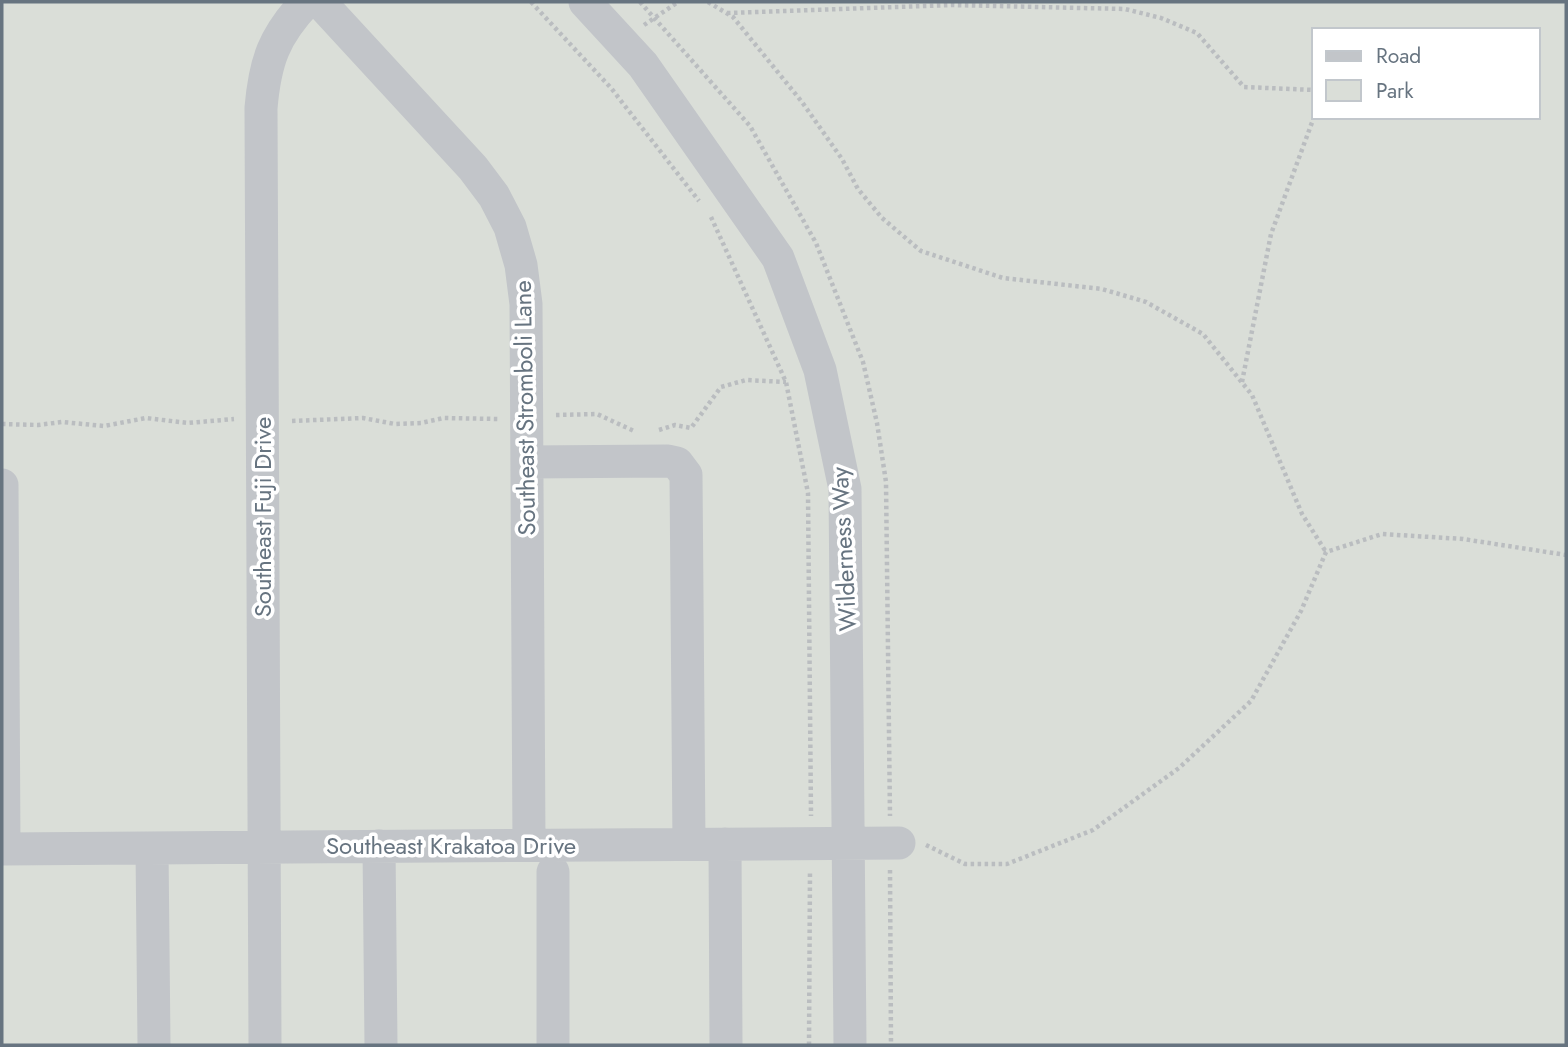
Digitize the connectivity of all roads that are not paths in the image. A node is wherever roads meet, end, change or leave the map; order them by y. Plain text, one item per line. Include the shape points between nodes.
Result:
1 (306, 2) edge
2 (320, 2) edge
3 (584, 2) edge
4 (527, 462) junction
5 (2, 485) edge
6 (849, 843) junction
7 (899, 843) road end
8 (689, 844) junction
9 (725, 844) junction
10 (529, 845) junction
11 (379, 846) junction
12 (264, 847) junction
13 (152, 848) junction
14 (3, 849) edge
15 (553, 872) dead end
16 (154, 1045) edge
17 (265, 1045) edge
18 (381, 1045) edge
19 (553, 1045) edge
20 (726, 1045) edge
21 (850, 1045) edge

1 - 12 street, Southeast Fuji Drive via 272,46 263,77
2 - 4 street, Southeast Stromboli Lane via 473,168 510,227 526,304
3 - 6 street, Wilderness Way via 643,65 778,258 820,370 845,489
4 - 8 street via 668,461 677,463 686,475
4 - 10 street, Southeast Stromboli Lane
5 - 14 street
6 - 7 street, Southeast Krakatoa Drive
6 - 9 street, Southeast Krakatoa Drive
6 - 21 street, Wilderness Way
8 - 9 street, Southeast Krakatoa Drive
8 - 10 street, Southeast Krakatoa Drive
9 - 20 street
10 - 11 street, Southeast Krakatoa Drive
11 - 12 street, Southeast Krakatoa Drive
11 - 18 street
12 - 13 street, Southeast Krakatoa Drive
12 - 17 street, Southeast Fuji Drive
13 - 14 street, Southeast Krakatoa Drive
13 - 16 street
15 - 19 street

